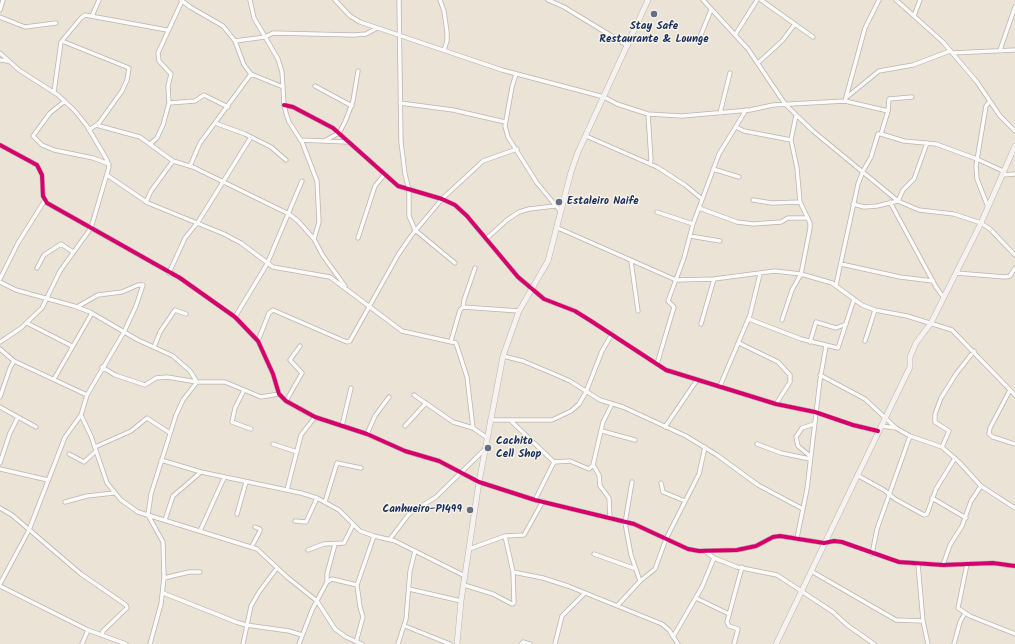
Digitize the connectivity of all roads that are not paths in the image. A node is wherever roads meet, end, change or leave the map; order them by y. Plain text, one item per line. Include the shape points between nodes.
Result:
1 (3, 0) edge
2 (99, 0) edge
3 (182, 0) edge
4 (250, 0) edge
5 (335, 0) edge
6 (399, 0) edge
7 (440, 0) edge
8 (548, 0) edge
9 (648, 0) edge
10 (703, 0) edge
11 (757, 0) edge
12 (761, 0) edge
13 (879, 0) edge
14 (896, 0) edge
15 (920, 0) edge
16 (1015, 7) edge
17 (0, 8) edge
18 (711, 10) junction
19 (92, 16) junction
20 (914, 16) junction
21 (0, 17) edge
22 (56, 23) dead end
23 (795, 24) junction
24 (377, 28) junction
25 (167, 30) junction
26 (399, 34) junction
27 (735, 35) junction
28 (265, 37) junction
29 (813, 37) dead end
30 (700, 38) dead end
31 (62, 41) junction
32 (235, 41) junction
33 (628, 46) junction
34 (444, 50) junction
35 (1000, 50) junction
36 (1015, 50) edge
37 (951, 52) junction
38 (0, 53) edge
39 (0, 60) edge
40 (8, 61) junction
41 (758, 63) junction
42 (358, 70) dead end
43 (730, 73) dead end
44 (251, 74) junction
45 (516, 74) junction
46 (315, 86) dead end
47 (283, 87) junction
48 (54, 92) junction
49 (604, 97) junction
50 (912, 97) dead end
51 (846, 99) junction
52 (65, 101) junction
53 (990, 101) junction
54 (169, 103) junction
55 (400, 103) junction
56 (785, 104) junction
57 (284, 105) junction
58 (352, 106) junction
59 (228, 107) junction
60 (746, 110) junction
61 (888, 111) junction
62 (720, 113) junction
63 (648, 114) junction
64 (796, 115) junction
65 (505, 122) junction
66 (215, 123) junction
67 (96, 125) junction
68 (736, 127) junction
69 (89, 130) junction
70 (1015, 131) edge
71 (339, 133) junction
72 (882, 134) junction
73 (586, 136) junction
74 (251, 137) junction
75 (300, 140) junction
76 (326, 140) junction
77 (791, 140) junction
78 (348, 142) junction
79 (927, 143) junction
80 (150, 144) junction
81 (0, 145) edge
82 (1015, 146) edge
83 (517, 149) junction
84 (977, 159) junction
85 (286, 160) dead end
86 (172, 161) junction
87 (109, 164) junction
88 (650, 164) junction
89 (190, 166) junction
90 (712, 169) junction
91 (863, 171) junction
92 (1004, 171) junction
93 (1013, 173) edge
94 (107, 175) junction
95 (384, 175) junction
96 (739, 177) dead end
97 (302, 181) dead end
98 (224, 182) junction
99 (410, 190) junction
100 (442, 199) junction
101 (702, 199) junction
102 (44, 200) junction
103 (753, 200) dead end
104 (898, 201) junction
105 (146, 202) junction
106 (800, 202) junction
107 (890, 202) junction
108 (853, 204) junction
109 (555, 206) junction
110 (988, 207) junction
111 (699, 208) junction
112 (657, 212) dead end
113 (288, 214) junction
114 (562, 214) junction
115 (807, 218) junction
116 (198, 222) junction
117 (981, 223) junction
118 (693, 224) junction
119 (91, 228) junction
120 (558, 228) junction
121 (415, 230) junction
122 (690, 236) junction
123 (358, 238) dead end
124 (314, 239) junction
125 (486, 239) junction
126 (720, 242) dead end
127 (73, 252) junction
128 (1015, 255) edge
129 (632, 261) junction
130 (455, 263) dead end
131 (267, 264) junction
132 (841, 264) junction
133 (37, 268) dead end
134 (475, 268) dead end
135 (1015, 268) edge
136 (169, 272) junction
137 (956, 273) junction
138 (760, 274) junction
139 (801, 274) junction
140 (714, 279) junction
141 (0, 280) edge
142 (676, 280) junction
143 (933, 281) junction
144 (836, 285) junction
145 (346, 288) junction
146 (533, 290) junction
147 (944, 298) junction
148 (48, 299) junction
149 (854, 299) junction
150 (369, 306) junction
151 (77, 307) junction
152 (463, 307) junction
153 (875, 310) junction
154 (519, 311) junction
155 (638, 311) dead end
156 (92, 313) junction
157 (186, 314) dead end
158 (236, 317) junction
159 (748, 319) junction
160 (782, 320) dead end
161 (26, 323) junction
162 (931, 323) junction
163 (701, 324) dead end
164 (846, 324) junction
165 (124, 332) junction
166 (612, 334) junction
167 (258, 341) junction
168 (451, 341) junction
169 (865, 341) dead end
170 (0, 342) edge
171 (810, 342) junction
172 (739, 343) junction
173 (72, 346) junction
174 (300, 346) dead end
175 (826, 346) junction
176 (154, 347) junction
177 (0, 349) edge
178 (974, 351) junction
179 (502, 356) junction
180 (14, 361) junction
181 (657, 364) junction
182 (102, 367) junction
183 (820, 375) junction
184 (54, 379) junction
185 (697, 380) junction
186 (197, 382) junction
187 (720, 386) junction
188 (351, 388) dead end
189 (244, 390) junction
190 (1010, 390) junction
191 (586, 392) junction
192 (279, 394) junction
193 (87, 395) junction
194 (414, 395) dead end
195 (1015, 395) edge
196 (0, 397) edge
197 (389, 397) dead end
198 (286, 401) junction
199 (426, 403) junction
200 (612, 404) junction
201 (776, 404) junction
202 (0, 407) edge
203 (815, 412) junction
204 (81, 415) junction
205 (885, 416) junction
206 (18, 417) junction
207 (315, 417) junction
208 (489, 420) junction
209 (511, 422) junction
210 (814, 424) junction
211 (342, 426) junction
212 (406, 426) dead end
213 (665, 427) junction
214 (36, 428) dead end
215 (473, 428) junction
216 (896, 428) junction
217 (251, 429) dead end
218 (879, 429) junction
219 (602, 431) junction
220 (170, 433) junction
221 (367, 434) junction
222 (910, 436) junction
223 (486, 437) junction
224 (635, 440) dead end
225 (273, 444) dead end
226 (758, 444) dead end
227 (1015, 444) edge
228 (942, 446) junction
229 (705, 447) junction
230 (95, 449) junction
231 (484, 450) junction
232 (297, 452) junction
233 (69, 454) dead end
234 (810, 457) junction
235 (955, 458) junction
236 (161, 460) junction
237 (554, 462) junction
238 (0, 463) edge
239 (594, 465) junction
240 (361, 468) dead end
241 (0, 469) edge
242 (201, 472) junction
243 (461, 473) junction
244 (857, 475) junction
245 (224, 478) junction
246 (48, 480) junction
247 (246, 482) junction
248 (479, 482) junction
249 (632, 482) dead end
250 (660, 483) dead end
251 (981, 486) junction
252 (287, 490) junction
253 (114, 493) junction
254 (890, 494) junction
255 (318, 498) junction
256 (932, 498) junction
257 (535, 500) junction
258 (543, 501) junction
259 (685, 501) junction
260 (65, 502) dead end
261 (325, 502) junction
262 (0, 508) edge
263 (1015, 508) edge
264 (803, 509) junction
265 (237, 514) dead end
266 (148, 515) junction
267 (966, 518) junction
268 (610, 519) junction
269 (165, 520) junction
270 (295, 522) dead end
271 (625, 523) junction
272 (353, 525) junction
273 (255, 527) dead end
274 (29, 530) junction
275 (200, 531) junction
276 (374, 536) junction
277 (505, 536) junction
278 (797, 538) junction
279 (390, 539) junction
280 (666, 539) junction
281 (824, 543) junction
282 (335, 544) junction
283 (252, 546) junction
284 (469, 549) junction
285 (308, 550) dead end
286 (415, 551) junction
287 (705, 551) junction
288 (594, 554) dead end
289 (872, 554) junction
290 (714, 558) junction
291 (918, 564) junction
292 (967, 564) junction
293 (944, 565) junction
294 (1015, 566) edge
295 (277, 568) junction
296 (742, 568) junction
297 (636, 569) junction
298 (811, 571) junction
299 (200, 572) dead end
300 (513, 572) junction
301 (465, 576) junction
302 (164, 578) junction
303 (640, 581) junction
304 (326, 582) junction
305 (0, 585) edge
306 (358, 585) junction
307 (464, 585) junction
308 (409, 589) junction
309 (801, 592) junction
310 (163, 593) junction
311 (585, 593) junction
312 (696, 598) junction
313 (317, 601) junction
314 (461, 601) junction
315 (618, 605) junction
316 (729, 614) junction
317 (965, 614) junction
318 (923, 622) junction
319 (246, 625) junction
320 (405, 626) junction
321 (88, 630) junction
322 (1015, 634) edge
323 (102, 635) junction
324 (302, 635) junction
325 (673, 637) junction
326 (356, 642) junction
327 (82, 644) edge
328 (126, 644) edge
329 (150, 644) edge
330 (243, 644) edge
331 (299, 644) edge
332 (362, 644) edge
333 (398, 644) edge
334 (450, 644) edge
335 (457, 644) edge
336 (521, 644) edge
337 (530, 644) edge
338 (555, 644) edge
339 (678, 644) edge
340 (734, 644) edge
341 (776, 644) edge
342 (874, 644) edge
343 (928, 644) edge
344 (954, 644) edge

1 - 17 street
2 - 19 street
3 - 25 street
3 - 32 street via 223,26
4 - 28 street via 254,18
5 - 24 street via 354,19
6 - 26 street
7 - 34 street via 447,32
8 - 33 street
9 - 33 street
10 - 18 street
11 - 27 street
12 - 23 street
13 - 51 street via 865,28
14 - 20 street
15 - 20 street
16 - 35 street
18 - 27 street
18 - 30 street
19 - 25 street
19 - 31 street via 81,18
20 - 37 street
21 - 22 street via 25,27
23 - 29 street
23 - 41 street via 782,41
24 - 26 street
24 - 28 street via 366,34 354,35 273,33
25 - 54 street via 157,57 171,74 168,86
26 - 34 street
26 - 55 street
27 - 41 street
28 - 32 street
28 - 47 street via 278,59
31 - 48 street
31 - 67 street via 129,68 122,91
32 - 44 street via 244,66
33 - 49 street
34 - 45 street
35 - 36 street
35 - 37 street
37 - 51 street via 914,65 879,71
37 - 53 street
38 - 40 street
39 - 40 street
40 - 48 street
41 - 56 street
42 - 58 street
43 - 62 street
44 - 47 street
44 - 59 street
45 - 49 street
45 - 65 street
46 - 58 street
47 - 57 street
48 - 52 street
49 - 63 street
49 - 73 street
50 - 61 street via 889,98
51 - 56 street
51 - 61 street
52 - 69 street
52 - 87 street via 50,113 33,136 42,145 54,150
53 - 70 street
53 - 84 street via 986,106
54 - 59 street via 195,101 204,95
54 - 80 street via 163,125
55 - 65 street via 453,110
55 - 99 street via 401,142
56 - 60 street
56 - 64 street
57 - 71 street via 314,118
57 - 75 street via 289,122
58 - 71 street
59 - 66 street
60 - 62 street
60 - 68 street
61 - 72 street
62 - 63 street via 668,116
63 - 88 street
64 - 77 street
64 - 91 street
65 - 83 street via 508,137
66 - 74 street
66 - 89 street via 198,147
67 - 69 street
67 - 80 street via 140,137
68 - 77 street via 744,131
68 - 90 street
69 - 87 street
71 - 76 street
71 - 78 street
72 - 79 street via 904,141
72 - 91 street via 878,134 871,157
73 - 88 street
73 - 114 street via 571,172
74 - 85 street via 270,147
74 - 98 street
75 - 76 street
75 - 124 street via 317,181 319,222
76 - 78 street
77 - 106 street
78 - 95 street
79 - 84 street
79 - 104 street via 914,179 903,190
80 - 86 street
81 - 102 street via 37,165 42,175
82 - 92 street
83 - 100 street via 484,161
83 - 109 street via 537,183
84 - 92 street
84 - 110 street via 977,179
86 - 89 street
86 - 105 street
87 - 94 street
88 - 101 street via 675,178
89 - 98 street
90 - 96 street
90 - 101 street
91 - 104 street
91 - 108 street
92 - 93 street
92 - 93 street
92 - 110 street
94 - 105 street
94 - 119 street
95 - 99 street via 398,186
95 - 123 street via 375,186
97 - 113 street
98 - 113 street
98 - 116 street
99 - 100 street
99 - 121 street via 408,212
100 - 121 street
100 - 125 street via 455,205
101 - 111 street
102 - 119 street
102 - 141 street via 18,243
103 - 106 street
104 - 107 street
104 - 117 street via 919,210 954,214
105 - 116 street
106 - 115 street
107 - 108 street via 864,207
107 - 143 street
108 - 132 street
109 - 114 street
109 - 125 street via 519,212
110 - 117 street
111 - 115 street via 737,222 753,224 781,222 788,218
111 - 118 street
112 - 118 street
113 - 124 street
113 - 131 street
114 - 120 street
115 - 139 street via 810,228
116 - 131 street via 242,243
116 - 136 street via 185,238
117 - 128 street
117 - 137 street
118 - 122 street
119 - 127 street
119 - 136 street
120 - 129 street
120 - 146 street via 548,261
121 - 130 street
121 - 150 street
122 - 126 street
122 - 142 street
124 - 145 street
125 - 146 street
127 - 133 street via 62,244 44,255
127 - 148 street via 54,282
129 - 142 street
129 - 155 street
131 - 145 street via 280,270 330,277
131 - 158 street
132 - 143 street via 900,277
132 - 144 street
134 - 152 street
135 - 137 street via 1010,276 1005,278
136 - 158 street
137 - 147 street
138 - 139 street via 775,271
138 - 140 street
138 - 159 street
139 - 144 street
139 - 160 street via 792,290
140 - 142 street
140 - 163 street
141 - 148 street via 16,290
142 - 181 street via 668,301 674,307
143 - 147 street
144 - 149 street
145 - 150 street
146 - 154 street
146 - 166 street via 544,299 575,311
147 - 162 street
148 - 151 street
148 - 161 street
149 - 153 street
149 - 164 street
150 - 167 street via 347,342 273,310 269,313
150 - 168 street via 402,331
151 - 156 street
151 - 165 street via 98,295 122,292 143,285
152 - 154 street
152 - 168 street
153 - 162 street
153 - 169 street
154 - 179 street
156 - 165 street
156 - 173 street
157 - 176 street via 177,309 173,312
158 - 167 street
159 - 171 street
159 - 172 street
161 - 170 street
161 - 173 street
162 - 178 street via 952,330
162 - 205 street via 916,343 910,357 910,367
164 - 171 street via 836,328 816,322
164 - 175 street via 838,348
165 - 176 street
165 - 182 street
166 - 181 street
166 - 191 street via 602,351
167 - 192 street
168 - 215 street via 457,345 467,377
171 - 175 street
172 - 187 street
172 - 201 street via 778,362 790,375 790,382
173 - 184 street
174 - 198 street via 290,360 302,373
175 - 183 street
176 - 186 street via 182,363
177 - 180 street
178 - 190 street
178 - 228 street via 941,398 935,414 935,422 949,431
179 - 191 street via 523,360 570,381
179 - 208 street
180 - 184 street
180 - 196 street
181 - 185 street via 666,370
182 - 186 street via 115,375 145,385 161,377
182 - 193 street
183 - 203 street
183 - 205 street via 865,399
184 - 193 street
185 - 187 street
185 - 213 street
186 - 189 street via 225,382
186 - 220 street via 179,407
187 - 201 street
188 - 211 street
189 - 192 street via 261,397
189 - 217 street via 235,408 232,422
190 - 195 street
190 - 227 street via 989,434
191 - 200 street
191 - 209 street via 571,411 552,420
192 - 198 street
193 - 204 street
194 - 199 street
197 - 221 street via 375,416
198 - 207 street
199 - 212 street
199 - 215 street via 453,422
200 - 213 street
200 - 219 street via 603,422
201 - 203 street
202 - 206 street
203 - 210 street
203 - 218 street via 853,425
204 - 230 street
204 - 246 street via 64,437
205 - 216 street
205 - 218 street
206 - 214 street
206 - 238 street
207 - 211 street
207 - 232 street via 301,435
208 - 209 street
208 - 223 street
209 - 237 street
210 - 234 street
210 - 234 street via 802,428 796,436 798,446
211 - 221 street
213 - 229 street
215 - 223 street
216 - 218 street
216 - 222 street
218 - 244 street
219 - 224 street
219 - 239 street
220 - 230 street via 147,418 131,431
220 - 236 street
221 - 243 street via 405,451 439,461
222 - 228 street
222 - 254 street
223 - 231 street
225 - 232 street
226 - 234 street via 780,453
228 - 235 street
229 - 259 street via 699,474
229 - 264 street via 758,485
230 - 233 street via 84,462
230 - 253 street via 106,483
231 - 243 street
231 - 248 street
232 - 252 street
234 - 264 street
235 - 251 street
235 - 256 street
236 - 242 street
236 - 266 street
237 - 239 street via 570,461 589,469
237 - 257 street
239 - 268 street via 599,475 600,486 609,498
240 - 261 street via 337,463
241 - 246 street
242 - 245 street
242 - 269 street via 173,496
243 - 248 street
243 - 279 street via 436,497 409,514
244 - 254 street
244 - 281 street
245 - 247 street
245 - 275 street
246 - 274 street
247 - 252 street
247 - 265 street
248 - 257 street
248 - 284 street
249 - 271 street
250 - 259 street via 663,492
251 - 263 street
251 - 267 street via 971,501
252 - 255 street
253 - 260 street
253 - 266 street via 130,507
254 - 256 street via 924,515 927,514
254 - 289 street via 877,529
255 - 261 street
255 - 270 street via 306,522
256 - 267 street
257 - 258 street
258 - 268 street
258 - 277 street via 524,535
259 - 280 street
261 - 272 street via 347,516
262 - 274 street
264 - 278 street
266 - 269 street
266 - 302 street via 163,542
267 - 293 street via 950,545
268 - 271 street
269 - 275 street
271 - 280 street via 634,524
271 - 297 street
272 - 276 street via 360,531
272 - 282 street via 344,543
273 - 283 street via 260,531
274 - 305 street
274 - 323 street via 81,574 126,605
275 - 283 street
276 - 279 street
276 - 306 street
277 - 284 street
277 - 300 street
278 - 281 street
278 - 287 street via 780,536 756,546 737,550
279 - 286 street
280 - 287 street via 688,549
280 - 303 street via 655,569
281 - 289 street via 842,542
281 - 298 street
282 - 285 street via 324,544
282 - 304 street
283 - 295 street
284 - 301 street
286 - 301 street
286 - 308 street
287 - 290 street
288 - 297 street
289 - 291 street via 899,562
290 - 296 street via 727,565
290 - 312 street
291 - 293 street
291 - 318 street
292 - 293 street
292 - 294 street via 993,563
292 - 317 street via 957,604
295 - 313 street
295 - 319 street via 251,606
296 - 309 street via 777,574
296 - 316 street
297 - 303 street
298 - 309 street
298 - 318 street via 896,620
299 - 302 street
300 - 307 street via 515,601 512,604 493,594
300 - 311 street via 543,578
301 - 307 street
302 - 310 street
303 - 315 street
304 - 306 street via 332,579
304 - 313 street
305 - 321 street
306 - 326 street via 360,607 364,617
307 - 314 street
308 - 314 street
308 - 320 street
309 - 341 street
309 - 342 street via 833,612
310 - 319 street
310 - 329 street via 158,622
311 - 315 street
311 - 338 street via 562,616
312 - 316 street
312 - 325 street
313 - 324 street
313 - 326 street via 335,629
314 - 335 street
315 - 325 street via 662,624
316 - 340 street via 727,624 738,629
317 - 322 street
317 - 344 street
318 - 343 street
319 - 324 street via 280,629
319 - 330 street
320 - 333 street
320 - 334 street
321 - 323 street
321 - 327 street
323 - 328 street
324 - 331 street
325 - 339 street
326 - 332 street
336 - 337 street

